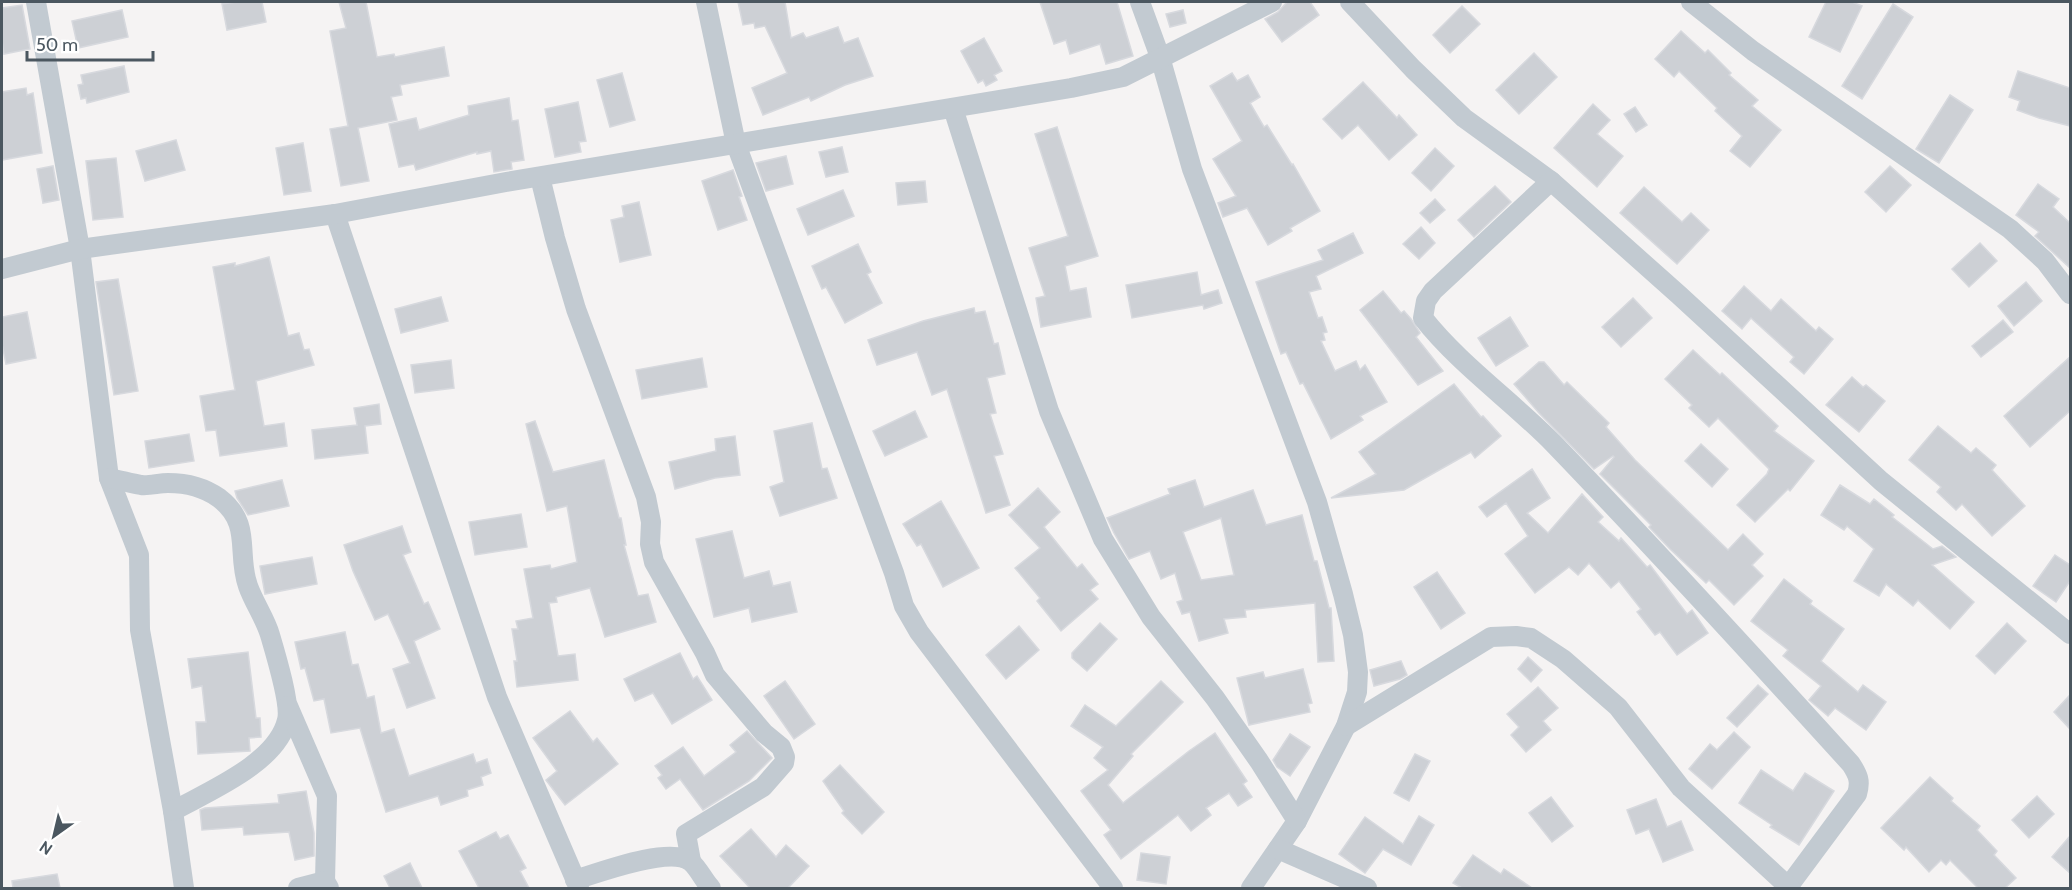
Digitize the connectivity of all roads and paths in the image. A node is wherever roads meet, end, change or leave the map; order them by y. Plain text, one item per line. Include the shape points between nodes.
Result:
1 (36, 2) edge
2 (706, 2) edge
3 (1140, 2) edge
4 (1272, 2) edge
5 (1350, 2) edge
6 (1691, 2) edge
7 (1160, 57) junction
8 (953, 108) junction
9 (736, 144) junction
10 (540, 177) junction
11 (1551, 181) junction
12 (335, 214) junction
13 (80, 249) junction
14 (2, 269) edge
15 (2070, 294) edge
16 (110, 478) junction
17 (2070, 634) edge
18 (287, 703) junction
19 (1346, 726) junction
20 (173, 810) junction
21 (1297, 821) junction
22 (1278, 849) junction
23 (691, 861) junction
24 (577, 884) edge
25 (327, 885) edge
26 (184, 888) edge
27 (298, 888) edge
28 (711, 888) edge
29 (1113, 888) edge
30 (1251, 888) edge
31 (1366, 888) edge
32 (1789, 888) edge

1 - 13 street
2 - 9 street
3 - 7 street
4 - 7 street
5 - 11 street via 1464,118
6 - 15 street via 1753,51 2010,229 2045,261
7 - 8 street via 1123,77
7 - 19 street via 1192,169 1317,502 1353,635 1358,672 1357,692
8 - 9 street
8 - 21 street via 1049,411 1103,539 1151,616 1215,698
9 - 10 street
9 - 29 street via 904,606 919,632
10 - 12 street
10 - 23 street via 576,309 646,497 654,562 715,675 781,747 785,757 763,787 686,834
11 - 17 street via 1881,481
11 - 32 street via 1433,291 1426,301 1424,318 1582,473 1851,764 1859,777 1857,794
12 - 13 street
12 - 24 street via 497,697
13 - 14 street
13 - 16 street
16 - 18 street via 142,485 186,484 203,489 231,508 239,521 247,583 270,634
16 - 20 street via 139,555 140,630
18 - 20 street via 287,720 281,736 266,754 236,776
18 - 25 street via 327,795
19 - 21 street
19 - 32 street via 1491,637 1531,638 1563,659 1618,706 1681,788
20 - 26 street
21 - 22 street
22 - 30 street
22 - 31 street
23 - 24 street via 643,859
23 - 28 street
25 - 27 street

